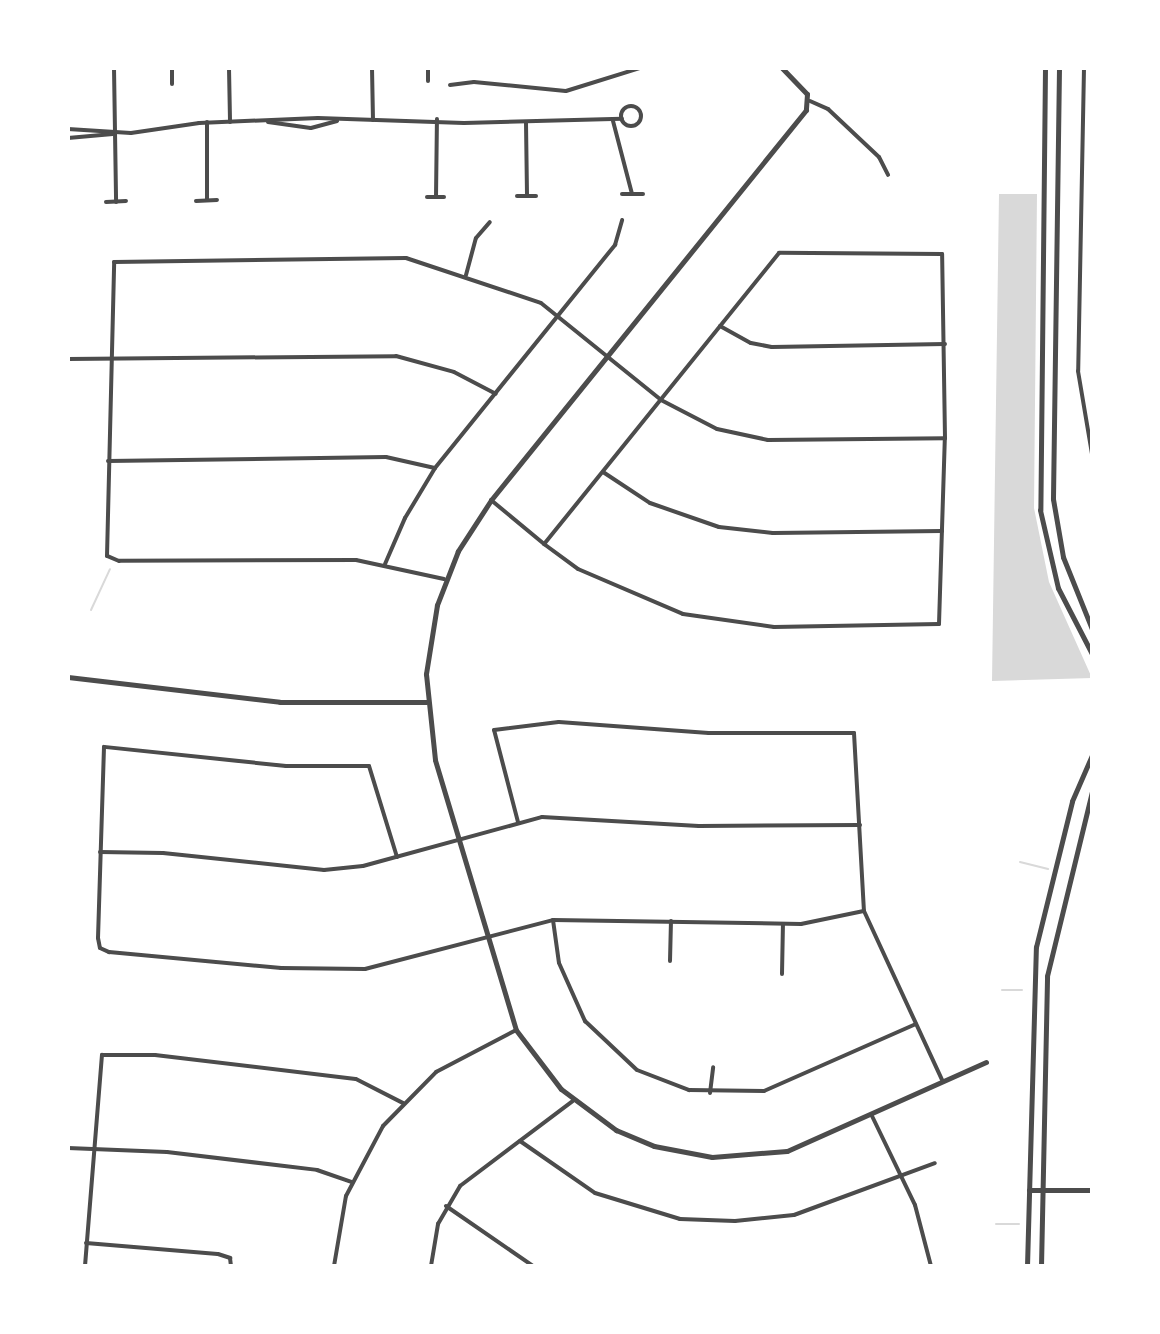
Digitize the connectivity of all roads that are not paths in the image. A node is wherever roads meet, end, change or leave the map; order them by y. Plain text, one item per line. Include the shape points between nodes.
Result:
1 (114, 68) edge
2 (169, 68) edge
3 (222, 68) edge
4 (229, 68) edge
5 (372, 68) edge
6 (428, 68) edge
7 (640, 68) edge
8 (782, 68) edge
9 (1045, 68) edge
10 (1059, 68) edge
11 (1084, 68) edge
12 (428, 81) dead end
13 (172, 84) dead end
14 (450, 85) dead end
15 (810, 101) junction
16 (437, 119) junction
17 (622, 119) junction
18 (339, 120) junction
19 (373, 120) junction
20 (263, 121) junction
21 (613, 121) junction
22 (207, 122) junction
23 (230, 122) junction
24 (526, 123) junction
25 (68, 129) edge
26 (92, 129) junction
27 (115, 133) junction
28 (68, 138) edge
29 (92, 138) junction
30 (888, 175) dead end
31 (622, 194) dead end
32 (632, 194) junction
33 (643, 194) dead end
34 (517, 196) dead end
35 (527, 196) junction
36 (536, 196) dead end
37 (427, 197) dead end
38 (436, 197) junction
39 (444, 197) dead end
40 (207, 200) junction
41 (217, 200) dead end
42 (126, 201) dead end
43 (196, 201) dead end
44 (106, 202) dead end
45 (116, 202) junction
46 (622, 220) dead end
47 (490, 222) dead end
48 (466, 275) junction
49 (558, 316) junction
50 (720, 326) junction
51 (945, 344) junction
52 (606, 355) junction
53 (68, 359) edge
54 (110, 359) junction
55 (496, 394) junction
56 (661, 400) junction
57 (945, 438) junction
58 (1092, 454) edge
59 (108, 461) junction
60 (435, 468) junction
61 (603, 472) junction
62 (491, 500) junction
63 (942, 531) junction
64 (544, 544) junction
65 (385, 564) junction
66 (444, 579) junction
67 (1092, 629) edge
68 (1092, 654) edge
69 (68, 677) edge
70 (426, 702) junction
71 (1092, 755) edge
72 (1092, 792) edge
73 (518, 822) junction
74 (860, 825) junction
75 (458, 840) junction
76 (100, 852) junction
77 (397, 857) junction
78 (864, 911) junction
79 (553, 920) junction
80 (671, 921) junction
81 (783, 924) junction
82 (485, 937) junction
83 (670, 961) dead end
84 (782, 974) dead end
85 (916, 1024) junction
86 (516, 1030) junction
87 (986, 1062) dead end
88 (713, 1067) dead end
89 (943, 1082) junction
90 (709, 1093) junction
91 (573, 1101) junction
92 (403, 1103) junction
93 (872, 1116) junction
94 (520, 1141) junction
95 (68, 1148) edge
96 (97, 1148) junction
97 (935, 1163) dead end
98 (899, 1173) junction
99 (352, 1182) junction
100 (1029, 1190) junction
101 (1042, 1190) junction
102 (1092, 1190) edge
103 (446, 1206) junction
104 (85, 1243) junction
105 (85, 1266) edge
106 (231, 1266) edge
107 (334, 1266) edge
108 (431, 1266) edge
109 (533, 1266) edge
110 (931, 1266) edge
111 (1027, 1266) edge
112 (1041, 1266) edge

1 - 27 street
2 - 3 street
2 - 13 street
4 - 23 street
5 - 19 street
6 - 12 street
7 - 14 street via 566,91 474,82
8 - 15 street
9 - 68 street via 1040,510 1058,588
10 - 67 street via 1053,499 1065,565
11 - 58 street via 1078,371
15 - 30 street via 828,109 879,157
15 - 52 street
16 - 19 street
16 - 24 street
16 - 38 street
17 - 17 street via 633,126 640,114 627,108
17 - 21 street
18 - 19 street
18 - 20 street
18 - 20 street via 292,128
20 - 23 street
21 - 24 street
21 - 32 street
22 - 23 street
22 - 27 street
22 - 40 street
24 - 35 street
25 - 26 street
26 - 27 street
26 - 29 street
27 - 29 street
27 - 45 street
28 - 29 street
31 - 32 street
32 - 33 street
34 - 35 street
35 - 36 street
37 - 38 street
38 - 39 street
40 - 41 street
40 - 43 street
42 - 45 street
44 - 45 street
46 - 49 street via 615,245
47 - 48 street via 476,238
48 - 49 street via 520,292
48 - 54 street via 386,255 114,262
49 - 52 street
49 - 55 street
50 - 51 street via 751,343 772,347
50 - 51 street via 779,253 942,254
50 - 56 street
51 - 57 street
52 - 56 street
52 - 62 street
53 - 54 street
54 - 55 street via 396,356 454,372
54 - 59 street
55 - 60 street
56 - 57 street via 693,420 752,438
56 - 61 street
57 - 63 street
59 - 60 street via 386,457
59 - 65 street via 107,556 119,561 328,558
60 - 65 street
61 - 63 street via 650,503 719,527 773,533
61 - 64 street
62 - 64 street
62 - 66 street
63 - 64 street via 939,624 721,623 597,580
65 - 66 street
66 - 70 street via 430,634
69 - 70 street via 280,702
70 - 75 street via 435,760
71 - 100 street via 1072,801 1036,947
72 - 101 street via 1047,976
73 - 74 street via 566,816 699,826
73 - 74 street via 494,730 559,722 709,733 854,733
73 - 75 street
74 - 78 street
75 - 77 street
75 - 82 street
76 - 77 street via 163,853 324,870
76 - 77 street via 104,747 286,766 369,766
76 - 82 street via 100,948 326,971 365,969
78 - 81 street
78 - 85 street
79 - 80 street
79 - 82 street
79 - 90 street via 559,963 571,996 610,1049 637,1070
80 - 81 street
80 - 83 street
81 - 84 street
82 - 86 street
85 - 89 street
85 - 90 street via 788,1084 739,1094
86 - 91 street
86 - 92 street via 436,1072
87 - 89 street
88 - 90 street
89 - 93 street
91 - 93 street via 635,1139 712,1157 787,1151
91 - 94 street
92 - 96 street via 356,1079 155,1055 102,1055
92 - 99 street
93 - 98 street
94 - 98 street via 595,1193 680,1219 794,1215
94 - 103 street via 460,1186
95 - 96 street
96 - 99 street via 317,1170
96 - 104 street
97 - 98 street
98 - 110 street via 925,1232
99 - 107 street
100 - 101 street
100 - 111 street
101 - 102 street
101 - 112 street
103 - 108 street
103 - 109 street
104 - 105 street
104 - 106 street via 144,1245 230,1258

